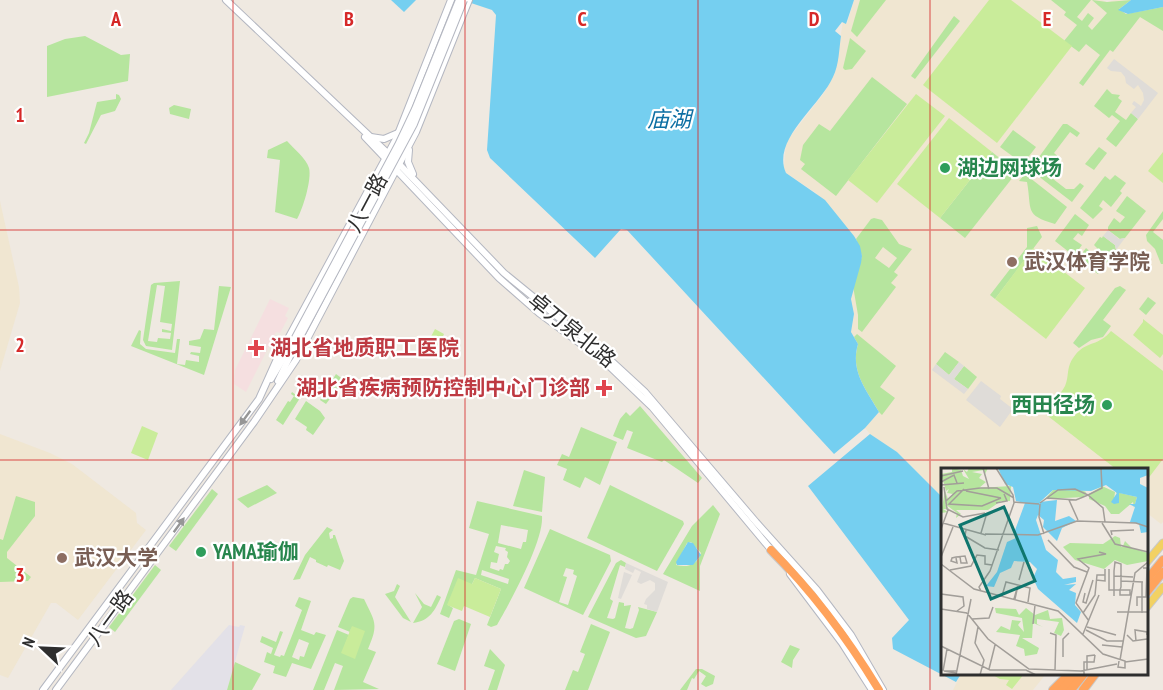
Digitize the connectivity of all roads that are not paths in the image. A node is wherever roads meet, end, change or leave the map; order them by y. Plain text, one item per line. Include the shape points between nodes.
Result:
1 (221, 0) edge
2 (226, 0) edge
3 (451, 0) edge
4 (459, 0) edge
5 (464, 0) edge
6 (469, 0) edge
7 (401, 129) junction
8 (370, 137) junction
9 (409, 146) junction
10 (387, 157) junction
11 (397, 167) junction
12 (424, 189) junction
13 (340, 241) junction
14 (354, 249) junction
15 (291, 350) junction
16 (259, 399) junction
17 (269, 400) junction
18 (1163, 543) edge
19 (771, 550) junction
20 (1163, 560) edge
21 (1148, 561) edge
22 (1163, 572) edge
23 (1148, 579) edge
24 (1163, 587) edge
25 (1148, 591) edge
26 (1148, 606) edge
27 (1065, 675) edge
28 (1074, 675) edge
29 (1083, 675) edge
30 (1094, 675) edge
31 (43, 690) edge
32 (56, 690) edge
33 (872, 690) edge
34 (879, 690) edge
35 (883, 690) edge
36 (1053, 690) edge
37 (1062, 690) edge
38 (1071, 690) edge
39 (1083, 690) edge

1 - 10 main road, 卓刀泉北路
2 - 8 main road, 卓刀泉北路
3 - 7 main road, 八一路
4 - 15 main road, 八一路, bridge via 398,145
5 - 15 main road, 八一路, bridge via 412,130
6 - 9 main road, 八一路
7 - 8 main road via 384,139
7 - 10 main road, 八一路
8 - 10 main road, 卓刀泉北路
9 - 11 main road, 八一路
9 - 12 main road via 409,166
10 - 11 main road, 卓刀泉北路
10 - 13 main road, 八一路
11 - 12 main road, 卓刀泉北路
11 - 14 main road, 八一路
11 - 19 main road, 卓刀泉北路 via 499,278 604,361 652,407
12 - 35 main road, 卓刀泉北路 via 504,273 612,361 655,402 817,590 851,635
13 - 14 main road
13 - 16 main road, 八一路
14 - 17 main road, 八一路 via 300,352
15 - 16 main road, 八一路
15 - 17 main road, 八一路
16 -> 31 main road, 八一路
32 -> 17 main road, 八一路
18 - 21 main road
19 - 33 main road, 卓刀泉北路 via 842,643
19 - 34 highway via 807,588
20 - 23 highway
22 - 25 highway
24 - 26 main road
27 - 36 highway
28 - 37 highway
29 - 38 highway
30 - 39 highway

